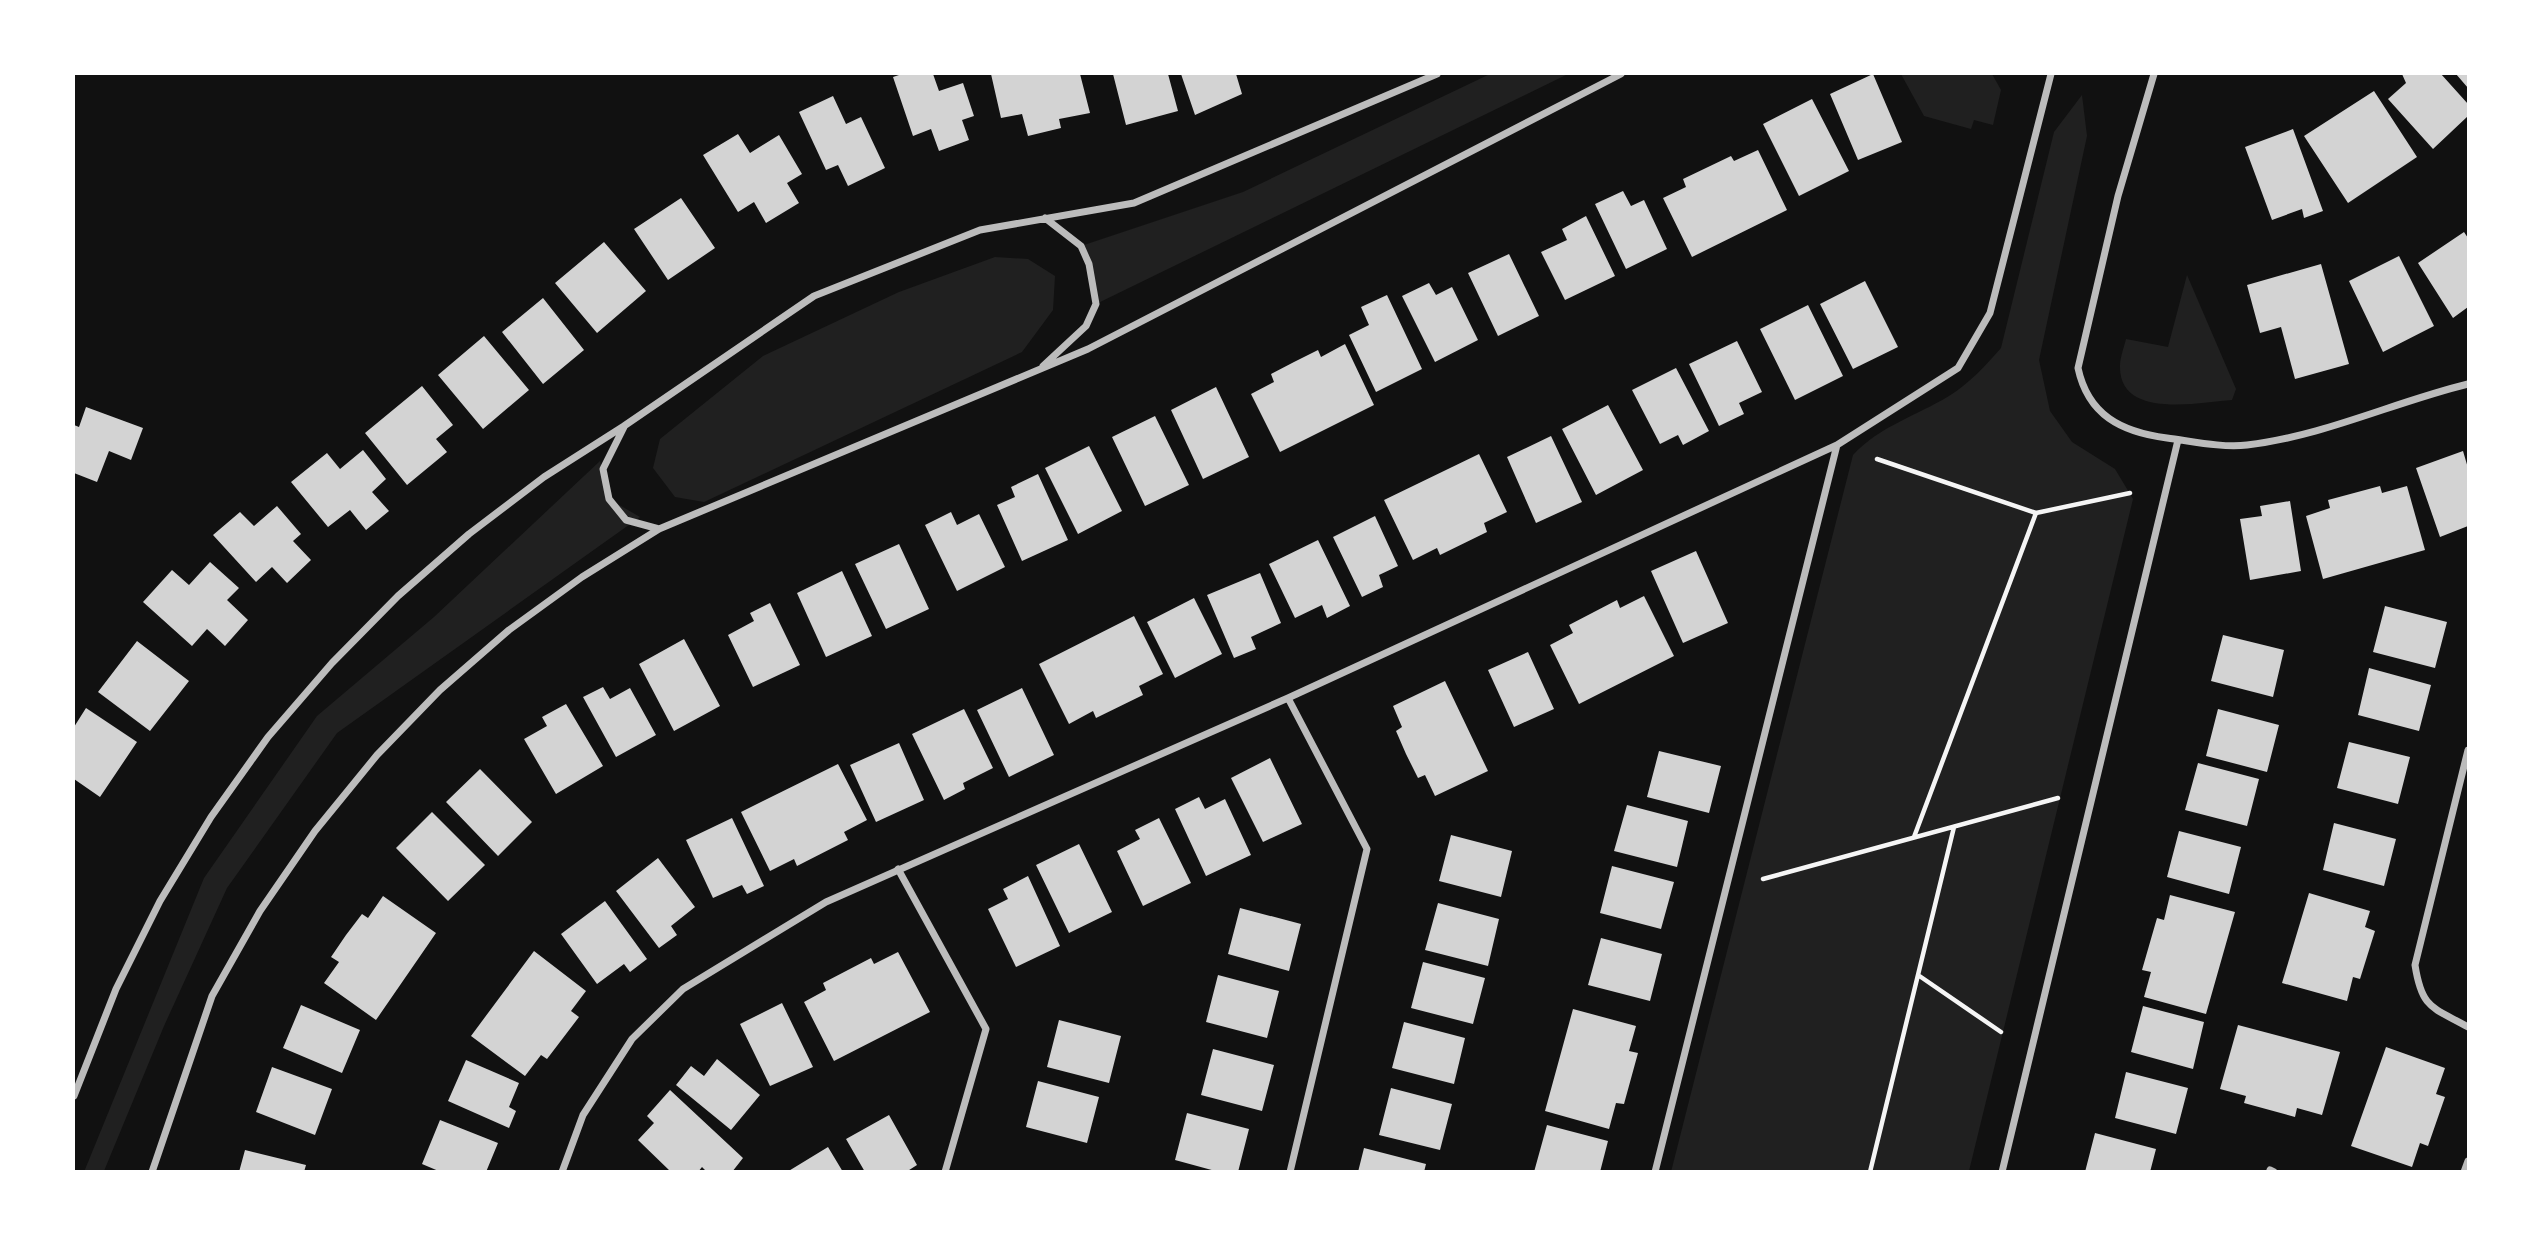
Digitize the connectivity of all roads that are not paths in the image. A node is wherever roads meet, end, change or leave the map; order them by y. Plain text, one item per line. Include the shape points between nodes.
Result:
1 (1437, 74) edge
2 (1621, 74) edge
3 (2051, 74) edge
4 (2154, 74) edge
5 (1045, 218) junction
6 (1040, 369) junction
7 (2469, 384) edge
8 (624, 426) junction
9 (2178, 440) junction
10 (1837, 446) junction
11 (659, 529) junction
12 (1288, 698) junction
13 (2469, 750) edge
14 (898, 869) junction
15 (2469, 1027) edge
16 (74, 1096) edge
17 (2469, 1161) edge
18 (152, 1171) edge
19 (562, 1171) edge
20 (945, 1171) edge
21 (1290, 1171) edge
22 (1655, 1171) edge
23 (2002, 1171) edge
24 (2464, 1171) edge

1 - 5 street via 1134,203
2 - 6 street via 1088,349
3 - 10 street via 1990,313 1974,343 1958,368
4 - 9 street via 2118,196 2077,368 2086,396 2119,426 2141,435
5 - 6 street via 1081,246 1096,304 1086,326
5 - 8 street via 980,230 814,296
6 - 11 street
7 - 9 street via 2360,420 2245,445
8 - 11 street via 603,469 609,499 626,520
8 - 16 street via 544,477 438,560 332,663 268,737 211,817 160,901 116,989
9 - 23 street
10 - 12 street
10 - 22 street
11 - 18 street via 509,630 440,690 377,755 315,831 260,911 212,996
12 - 14 street
12 - 21 street via 1367,849
13 - 15 street via 2415,965 2419,992 2427,1004
14 - 19 street via 826,902 683,989 632,1039 583,1115
14 - 20 street via 986,1029
17 - 24 street

